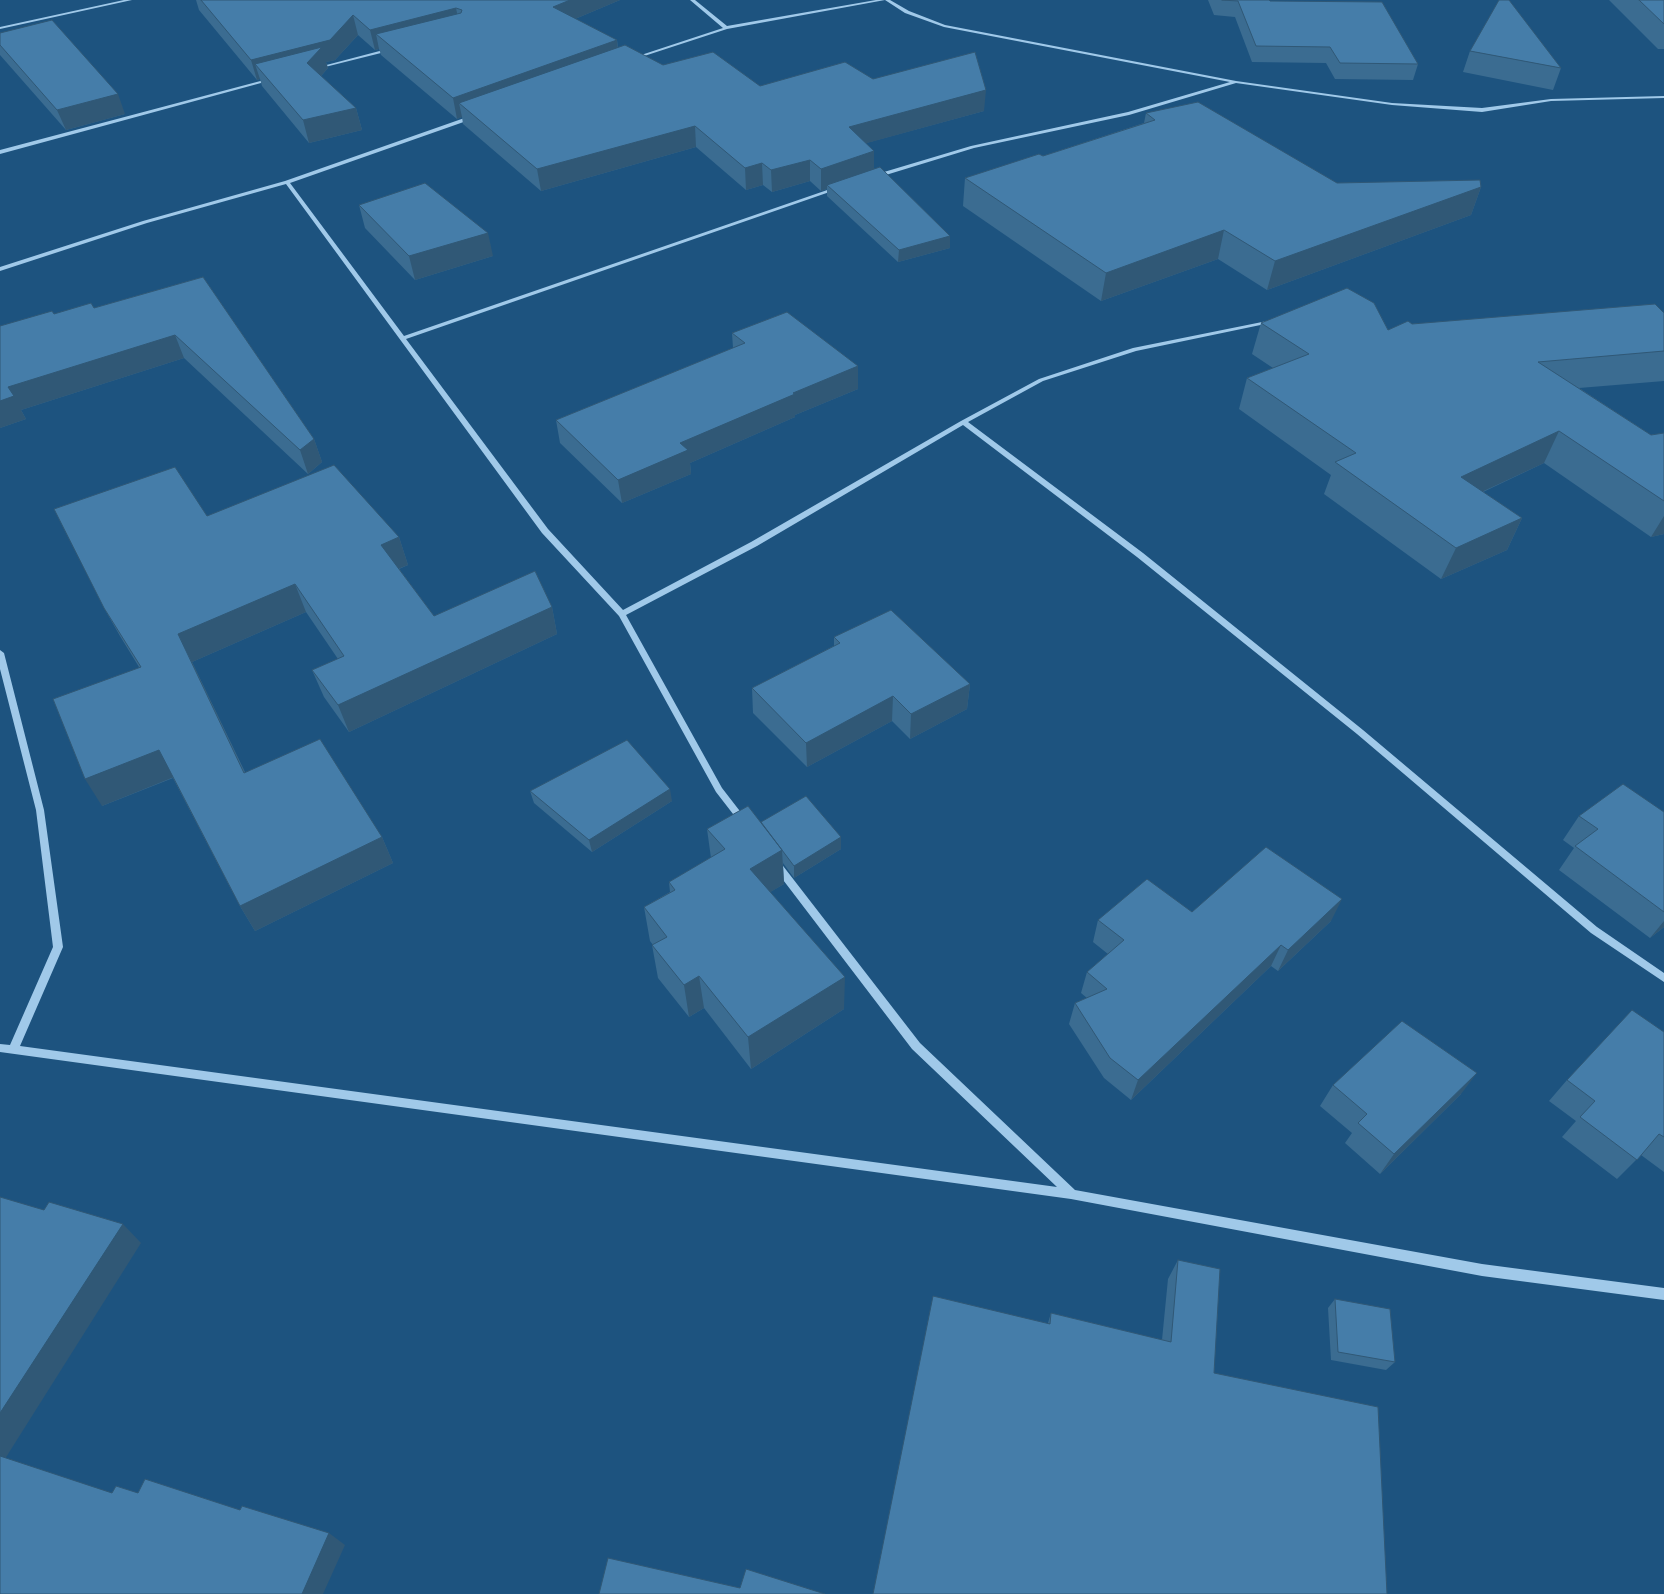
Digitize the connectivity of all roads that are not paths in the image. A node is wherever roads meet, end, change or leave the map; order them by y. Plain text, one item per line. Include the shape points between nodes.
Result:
1 (130, 0) edge
2 (692, 0) edge
3 (885, 0) edge
4 (0, 28) edge
5 (726, 28) junction
6 (396, 48) edge
7 (626, 62) edge
8 (309, 70) edge
9 (281, 78) edge
10 (1236, 82) junction
11 (1664, 98) edge
12 (479, 115) edge
13 (0, 152) edge
14 (865, 179) edge
15 (287, 182) junction
16 (847, 185) edge
17 (0, 269) edge
18 (1270, 321) edge
19 (403, 338) junction
20 (963, 422) junction
21 (622, 614) junction
22 (0, 654) edge
23 (749, 829) edge
24 (773, 860) edge
25 (1664, 978) edge
26 (0, 1048) edge
27 (14, 1048) junction
28 (1071, 1194) junction
29 (1664, 1294) edge

1 - 4 street
2 - 5 street
3 - 5 street
3 - 10 street via 944,26
5 - 7 street
6 - 8 street
9 - 13 street
10 - 11 street via 1392,104 1482,110 1551,100
10 - 14 street via 1129,113 973,147
12 - 15 street
15 - 17 street via 145,222
15 - 19 street
16 - 19 street
18 - 20 street via 1135,349 1041,380
19 - 21 street via 545,530
20 - 21 street via 754,544
20 - 25 street via 1140,555 1360,732 1594,930
21 - 23 street via 719,790
22 - 27 street via 40,810 58,947
24 - 28 street via 916,1046
26 - 27 street
27 - 28 street
28 - 29 street via 1482,1270

